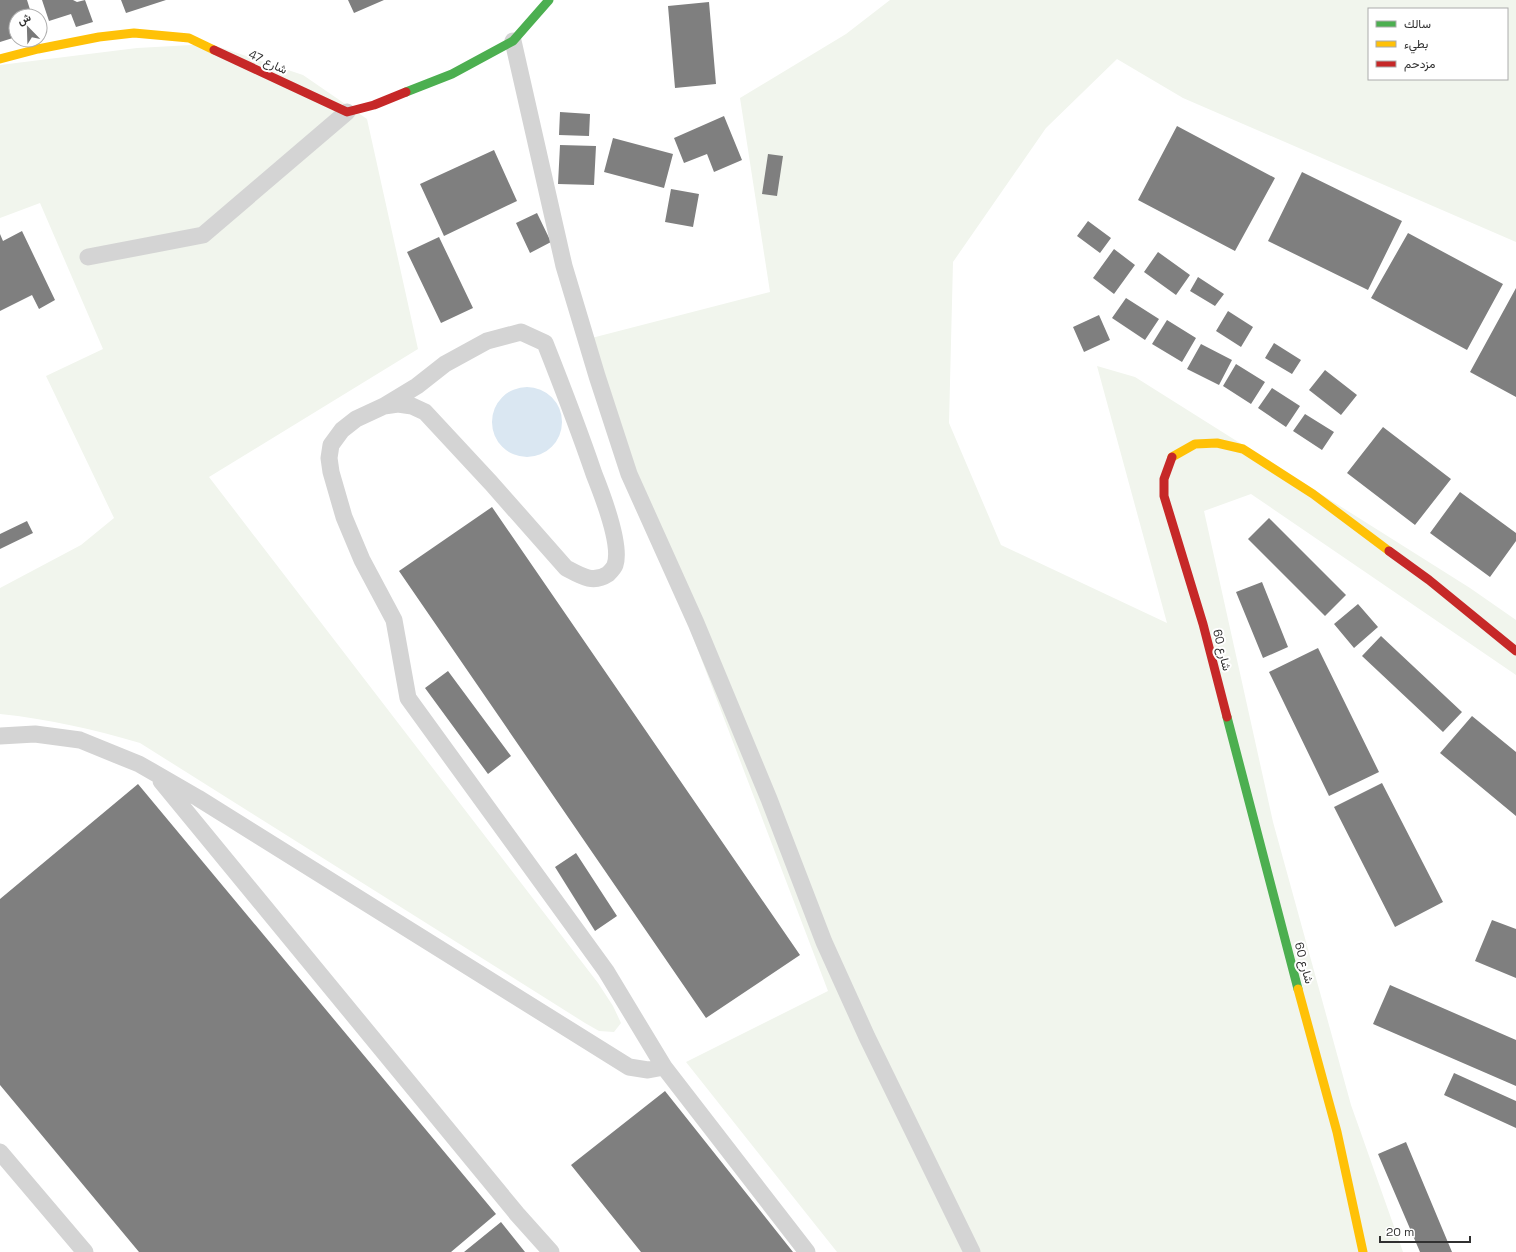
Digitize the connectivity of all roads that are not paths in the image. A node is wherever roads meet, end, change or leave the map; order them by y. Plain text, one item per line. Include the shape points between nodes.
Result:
1 (549, 0) edge
2 (513, 41) junction
3 (0, 59) edge
4 (347, 112) junction
5 (88, 257) dead end
6 (384, 406) junction
7 (1516, 651) edge
8 (0, 736) edge
9 (154, 772) junction
10 (664, 1068) junction
11 (0, 1152) edge
12 (86, 1252) edge
13 (551, 1252) edge
14 (807, 1252) edge
15 (972, 1252) edge
16 (1363, 1252) edge

1 - 2 street
2 - 4 street via 452,74 374,105
2 - 15 lane via 564,266 629,474 696,623 769,799 824,942 867,1037
3 - 4 street, شارع 47 via 99,37 134,33 189,38
4 - 5 lane via 204,236
6 - 6 lane via 417,386 445,364 487,341 521,332 545,343 608,511 617,555 615,566 602,578 592,580 566,568 425,412 412,406
6 - 10 lane via 356,419 342,430 331,444 329,458 344,517 362,560 394,620 408,698 606,972
7 - 16 street, شارع 60 via 1429,580 1313,494 1243,449 1217,443 1195,444 1172,457 1164,479 1164,496 1205,631 1337,1132
8 - 9 lane via 36,734 80,740
9 - 10 lane via 630,1067 648,1070
9 - 13 lane via 512,1208
10 - 14 lane
11 - 12 lane

